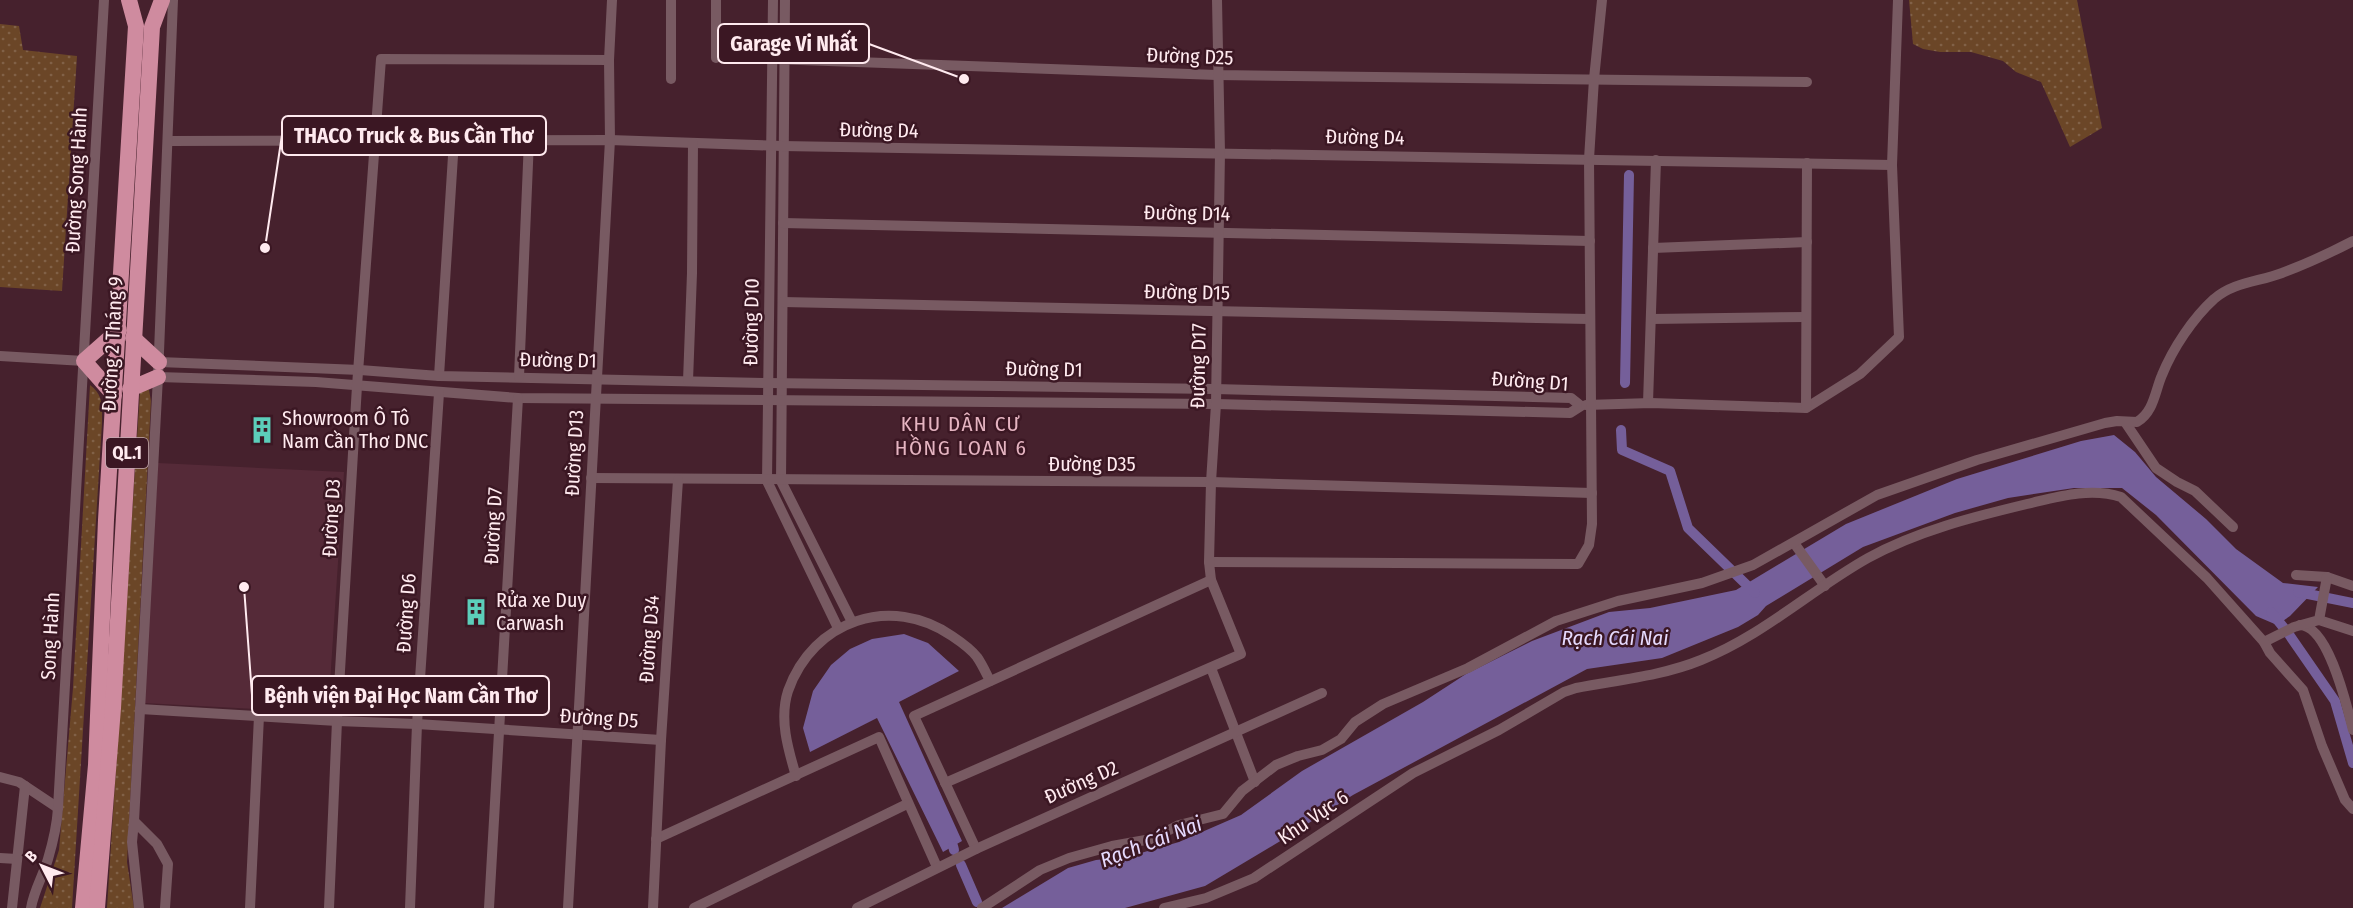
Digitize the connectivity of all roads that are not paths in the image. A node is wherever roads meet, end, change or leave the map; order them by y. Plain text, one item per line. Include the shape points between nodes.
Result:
1 (104, 0) edge
2 (129, 0) edge
3 (162, 0) edge
4 (173, 0) edge
5 (612, 0) edge
6 (671, 0) edge
7 (716, 0) edge
8 (773, 0) edge
9 (785, 0) edge
10 (1217, 0) edge
11 (1602, 0) edge
12 (1898, 0) edge
13 (716, 58) dead end
14 (772, 59) junction
15 (784, 59) junction
16 (609, 60) junction
17 (1217, 75) junction
18 (670, 79) dead end
19 (1594, 79) junction
20 (1808, 82) dead end
21 (376, 140) junction
22 (454, 140) junction
23 (529, 140) junction
24 (610, 140) junction
25 (169, 141) junction
26 (693, 143) junction
27 (777, 146) junction
28 (1220, 152) junction
29 (1589, 159) junction
30 (1656, 160) junction
31 (1807, 163) junction
32 (1892, 165) junction
33 (783, 223) junction
34 (1218, 231) junction
35 (1590, 241) junction
36 (2353, 241) edge
37 (1807, 242) junction
38 (1653, 248) junction
39 (783, 303) junction
40 (1216, 310) junction
41 (1806, 317) junction
42 (1589, 319) junction
43 (1651, 319) junction
44 (126, 334) junction
45 (0, 356) edge
46 (84, 361) junction
47 (159, 369) junction
48 (360, 370) junction
49 (439, 376) junction
50 (519, 377) junction
51 (598, 379) junction
52 (688, 381) junction
53 (768, 383) junction
54 (780, 383) junction
55 (357, 386) junction
56 (1215, 389) junction
57 (122, 392) junction
58 (439, 393) junction
59 (518, 398) junction
60 (595, 399) junction
61 (768, 400) junction
62 (780, 401) junction
63 (1648, 403) junction
64 (1216, 404) junction
65 (1586, 405) junction
66 (1806, 408) junction
67 (2125, 422) junction
68 (591, 478) junction
69 (678, 480) junction
70 (767, 480) junction
71 (781, 481) junction
72 (1211, 482) junction
73 (1592, 493) junction
74 (2232, 527) dead end
75 (1796, 546) junction
76 (1209, 562) junction
77 (2296, 575) dead end
78 (1211, 580) junction
79 (2326, 580) junction
80 (1823, 583) junction
81 (2353, 586) edge
82 (2319, 617) junction
83 (852, 622) junction
84 (2297, 626) junction
85 (838, 628) junction
86 (2353, 631) edge
87 (2264, 642) junction
88 (1210, 668) junction
89 (990, 681) junction
90 (1322, 693) dead end
91 (140, 708) junction
92 (259, 716) junction
93 (337, 721) junction
94 (417, 724) junction
95 (498, 730) junction
96 (2353, 730) edge
97 (1235, 732) junction
98 (578, 735) junction
99 (661, 740) junction
100 (796, 776) junction
101 (0, 777) edge
102 (1255, 782) junction
103 (945, 783) junction
104 (25, 786) junction
105 (907, 804) junction
106 (58, 808) junction
107 (2353, 809) edge
108 (134, 821) junction
109 (656, 839) junction
110 (976, 849) junction
111 (0, 858) edge
112 (17, 859) junction
113 (937, 867) junction
114 (12, 908) edge
115 (31, 908) edge
116 (83, 908) edge
117 (97, 908) edge
118 (139, 908) edge
119 (165, 908) edge
120 (250, 908) edge
121 (329, 908) edge
122 (410, 908) edge
123 (489, 908) edge
124 (568, 908) edge
125 (653, 908) edge
126 (694, 908) edge
127 (857, 908) edge
128 (982, 908) edge
129 (1164, 908) edge

1 - 46 street, Đường Song Hành
2 - 44 highway, Đường 2 Tháng 9 / QL.1 via 136,26
3 - 44 highway, Đường 2 Tháng 9 / QL.1 via 152,27
4 - 25 street
5 - 16 street, Đường D13
6 - 18 street
7 - 13 street
8 - 14 street, Đường D10
9 - 15 street, Đường D10
10 - 17 street, Đường D17
11 - 19 street
12 - 32 street
14 - 15 street, Đường D25
14 - 27 street, Đường D10
15 - 17 street, Đường D25
15 - 27 street, Đường D10
16 - 21 street, Đường D3 via 381,59
16 - 24 street, Đường D13
17 - 19 street, Đường D25
17 - 28 street, Đường D17
19 - 20 street, Đường D25
19 - 29 street
21 - 22 street, Đường D4
21 - 25 street, Đường D4
21 - 48 street, Đường D3
22 - 23 street, Đường D4
22 - 49 street
23 - 24 street, Đường D4
23 - 50 street
24 - 26 street, Đường D4
24 - 51 street, Đường D13
25 - 47 street
26 - 27 street, Đường D4
26 - 52 street
27 - 28 street, Đường D4
27 - 33 street, Đường D10
27 - 53 street, Đường D10
28 - 29 street, Đường D4
28 - 34 street, Đường D17
29 - 30 street, Đường D4
29 - 35 street
30 - 31 street, Đường D4
30 - 38 street
31 - 32 street, Đường D4
31 - 37 street
32 - 66 street via 1899,337 1860,374
33 - 34 street, Đường D14
33 - 39 street, Đường D10
34 - 35 street, Đường D14
34 - 40 street, Đường D17
35 - 42 street
36 - 67 street via 2281,273 2232,287 2215,298 2172,355 2148,412 2137,422
37 - 38 street
37 - 41 street
38 - 43 street
39 - 40 street, Đường D15
39 - 54 street, Đường D10
40 - 42 street, Đường D15
40 - 56 street, Đường D17
41 - 43 street
41 - 66 street
42 - 65 street
43 - 63 street
44 - 46 highway
44 - 47 highway
44 - 57 highway, Đường 2 Tháng 9 / QL.1
45 - 46 street
46 - 57 highway
46 - 106 street, Song Hành
47 - 48 street, Đường D1
47 - 55 street, Đường D1
47 - 57 highway
47 - 91 street
48 - 49 street, Đường D1
48 - 55 street, Đường D3
49 - 50 street, Đường D1
50 - 51 street, Đường D1
51 - 52 street, Đường D1
51 - 60 street, Đường D13
52 - 53 street, Đường D1
53 - 54 street, Đường D1
53 - 61 street, Đường D10
54 - 56 street, Đường D1
54 - 62 street, Đường D10
55 - 58 street, Đường D1
55 - 93 street, Đường D3
56 - 64 street, Đường D17
56 - 65 street, Đường D1 via 1571,398
57 - 116 highway, Đường 2 Tháng 9 / QL.1 via 106,520 96,765
57 - 117 highway, Đường 2 Tháng 9 / QL.1 via 113,708
58 - 59 street, Đường D1
58 - 94 street, Đường D6
59 - 60 street, Đường D1
59 - 95 street, Đường D7
60 - 61 street, Đường D1
60 - 68 street, Đường D13
61 - 62 street, Đường D1
61 - 70 street, Đường D10
62 - 64 street, Đường D1
62 - 71 street, Đường D10
63 - 65 street
63 - 66 street
64 - 65 street, Đường D1 via 1570,412
64 - 72 street, Đường D17
65 - 73 street
67 - 74 street via 2156,468 2195,491
67 - 75 street via 2105,423 1977,460 1877,495
68 - 69 street, Đường D35
68 - 98 street, Đường D13
69 - 70 street, Đường D35
69 - 99 street, Đường D34
70 - 71 street, Đường D35
70 - 85 street, Đường D10
71 - 72 street, Đường D35
71 - 83 street, Đường D10
72 - 73 street, Đường D35
72 - 76 street, Đường D17
73 - 76 street via 1589,545 1578,564
75 - 80 street
75 - 102 street via 1702,583 1618,601 1556,621 1468,668 1383,704 1355,722 1341,740 1276,765
76 - 78 street, Đường D17
77 - 79 street
78 - 88 street, Đường D17 via 1241,654
78 - 89 street
79 - 81 street
79 - 82 street
80 - 87 street, Khu Vực 6 via 1888,548 1958,522 2065,495 2110,493 2121,497 2175,546
80 - 129 street, Khu Vực 6 via 1781,617 1702,660 1570,690 1399,782 1259,875 1206,898
82 - 84 street
82 - 86 street
83 - 85 street
83 - 89 street via 893,615 919,619 965,645 977,657
84 - 87 street
84 - 96 street via 2310,628 2321,642 2346,696
85 - 100 street via 817,646 788,691 784,720
87 - 107 street, Khu Vực 6 via 2303,690 2326,756 2345,800
88 - 97 street
88 - 103 street
89 - 103 street via 914,716
90 - 97 street, Đường D2
91 - 92 street, Đường D5
91 - 108 street
92 - 93 street, Đường D5
92 - 120 street
93 - 94 street, Đường D5
93 - 121 street, Đường D3
94 - 95 street, Đường D5
94 - 122 street, Đường D6
95 - 98 street, Đường D5
95 - 123 street, Đường D7
97 - 102 street
97 - 110 street, Đường D2
98 - 99 street, Đường D5
98 - 124 street, Đường D13
99 - 109 street, Đường D34
100 - 105 street via 879,737
100 - 109 street
101 - 104 street
102 - 128 street via 1223,814 1179,825 1151,839 1069,858 1040,870
103 - 110 street
104 - 106 street
104 - 112 street
105 - 113 street
105 - 126 street
106 - 115 street, Song Hành via 57,825
108 - 118 street via 132,842
108 - 119 street via 157,844 168,864
109 - 125 street, Đường D34
110 - 113 street, Đường D2
111 - 112 street
112 - 114 street
113 - 127 street, Đường D2

